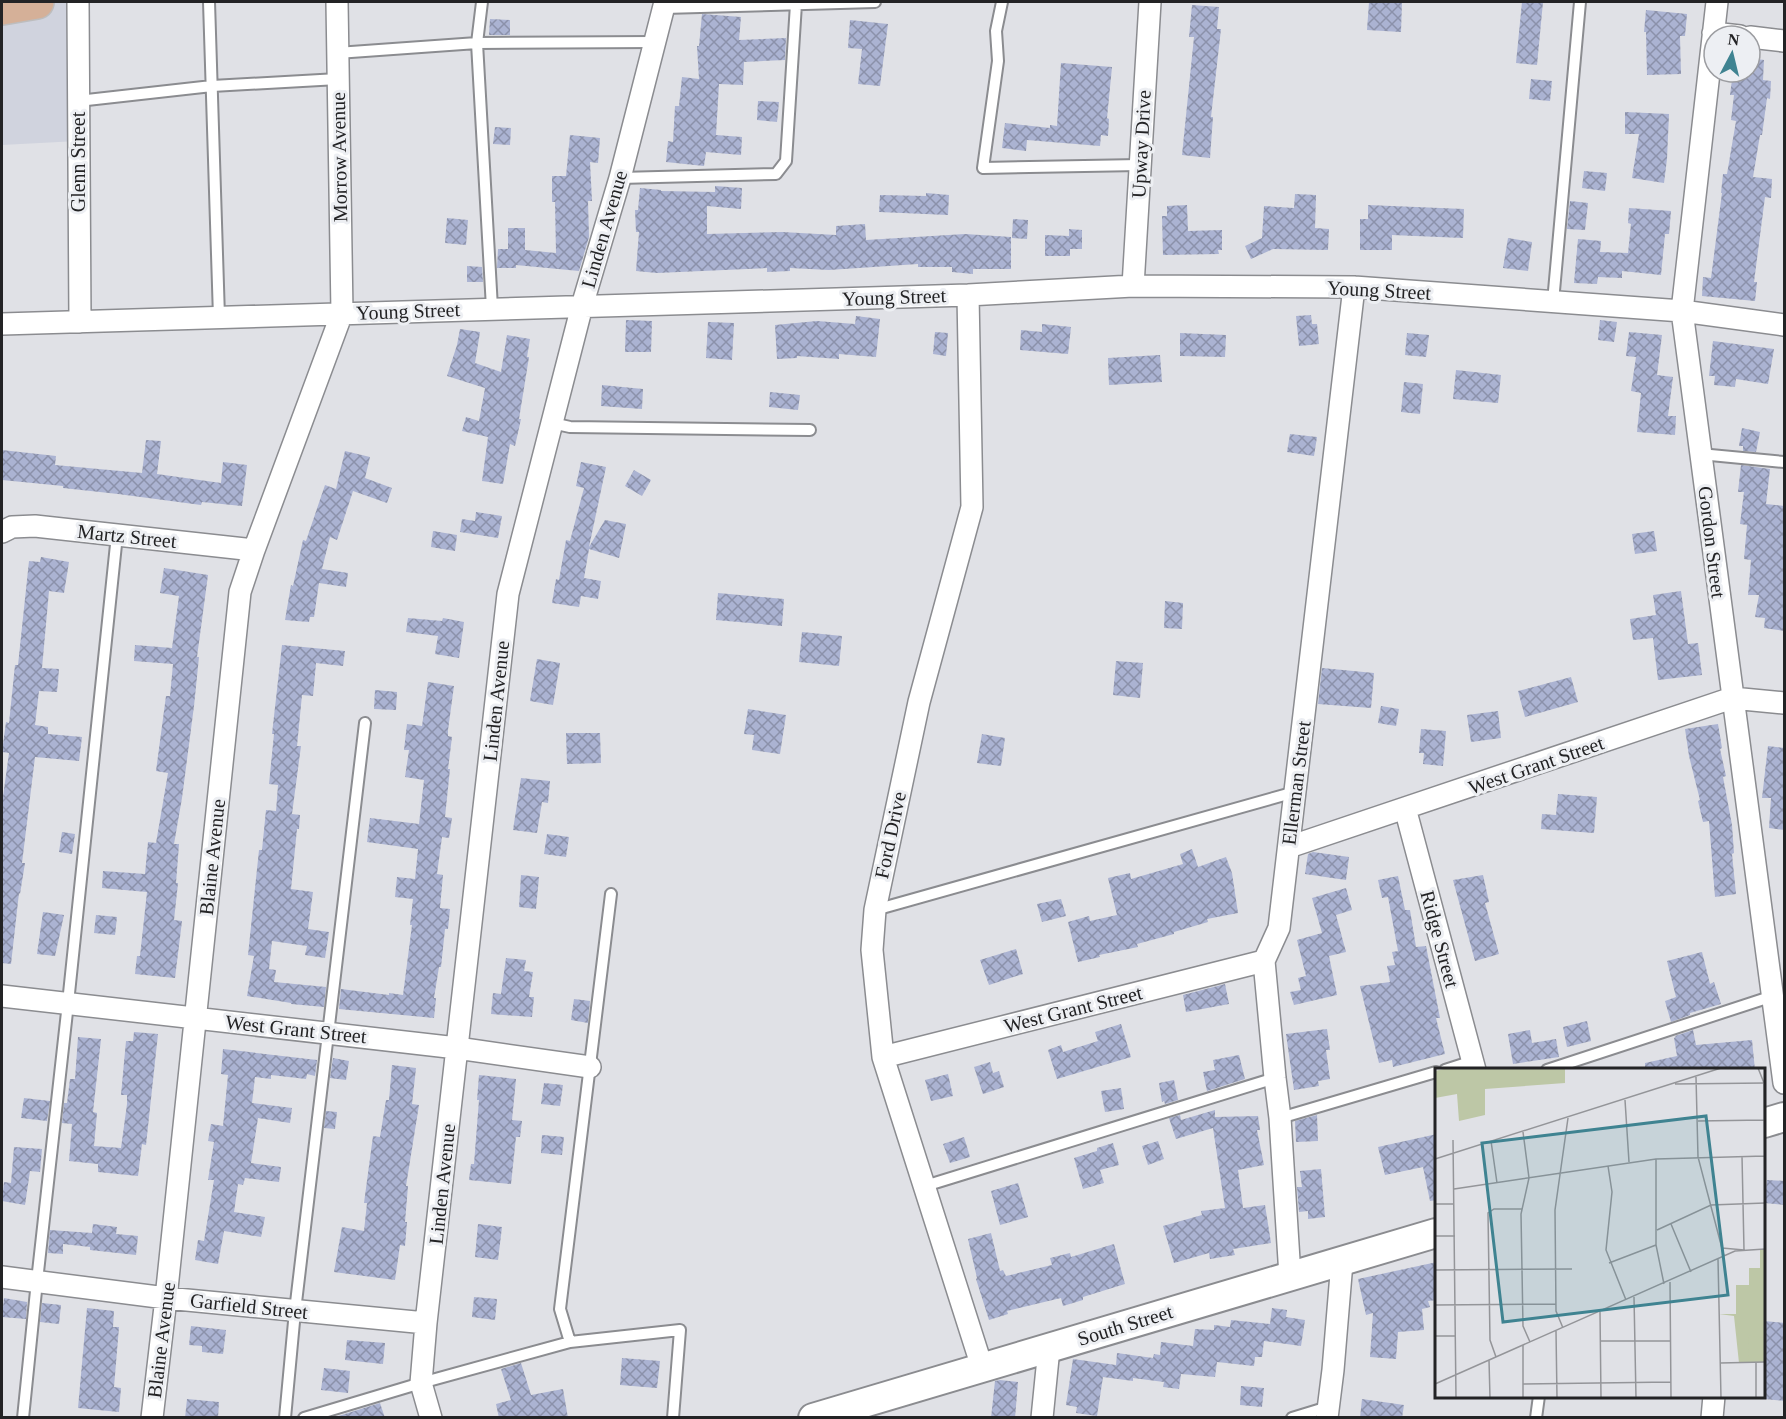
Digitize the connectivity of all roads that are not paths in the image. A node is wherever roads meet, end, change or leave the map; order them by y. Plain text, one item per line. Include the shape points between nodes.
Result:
1 (37, 2) edge
2 (78, 2) edge
3 (209, 2) edge
4 (337, 2) edge
5 (482, 2) edge
6 (875, 2) edge
7 (1002, 2) edge
8 (1150, 2) edge
9 (1580, 2) edge
10 (1717, 2) edge
11 (796, 4) junction
12 (665, 5) edge
13 (2, 8) edge
14 (1714, 24) edge
15 (1762, 38) edge
16 (1785, 41) edge
17 (655, 42) junction
18 (477, 43) junction
19 (337, 53) junction
20 (338, 79) junction
21 (1707, 84) edge
22 (212, 86) junction
23 (78, 101) junction
24 (1139, 165) junction
25 (620, 178) junction
26 (1133, 286) junction
27 (1354, 287) junction
28 (968, 295) junction
29 (1553, 302) junction
30 (582, 306) junction
31 (492, 309) junction
32 (1682, 311) junction
33 (342, 313) junction
34 (219, 317) junction
35 (80, 322) junction
36 (2, 324) edge
37 (1785, 324) edge
38 (552, 423) junction
39 (810, 430) dead end
40 (1700, 454) junction
41 (1785, 462) edge
42 (2, 532) edge
43 (117, 535) junction
44 (254, 550) junction
45 (1732, 699) junction
46 (1785, 703) edge
47 (364, 723) dead end
48 (1295, 792) junction
49 (1405, 808) junction
50 (1289, 847) junction
51 (611, 894) dead end
52 (875, 910) junction
53 (1263, 961) junction
54 (2, 996) edge
55 (1773, 996) junction
56 (68, 1003) junction
57 (195, 1018) junction
58 (328, 1033) junction
59 (457, 1048) junction
60 (1782, 1051) edge
61 (883, 1057) junction
62 (1474, 1065) edge
63 (590, 1066) junction
64 (1457, 1068) edge
65 (1553, 1068) edge
66 (1435, 1073) edge
67 (1275, 1078) junction
68 (1785, 1083) edge
69 (1785, 1117) edge
70 (1280, 1118) junction
71 (1765, 1123) edge
72 (925, 1186) junction
73 (1435, 1234) edge
74 (1342, 1262) junction
75 (1290, 1276) junction
76 (2, 1277) edge
77 (37, 1281) junction
78 (166, 1298) junction
79 (296, 1311) junction
80 (426, 1323) junction
81 (570, 1342) junction
82 (1049, 1348) junction
83 (982, 1368) junction
84 (422, 1383) junction
85 (1539, 1398) edge
86 (1714, 1398) edge
87 (1328, 1412) edge
88 (23, 1418) edge
89 (152, 1418) edge
90 (285, 1418) edge
91 (304, 1418) edge
92 (431, 1418) edge
93 (673, 1418) edge
94 (813, 1418) edge
95 (1042, 1418) edge
96 (1293, 1418) edge
97 (1536, 1418) edge
98 (1712, 1418) edge

1 - 13 main road
2 - 23 street, Glenn Street
3 - 22 lane
4 - 19 street, Morrow Avenue
5 - 18 lane
6 - 11 lane
7 - 24 lane via 983,168
8 - 24 street, Upway Drive
9 - 29 lane
10 - 14 street, Gordon Street
11 - 12 lane
11 - 25 lane via 786,161 776,174
12 - 17 street, Linden Avenue
15 - 16 street
17 - 18 lane
17 - 25 street, Linden Avenue
18 - 19 lane
18 - 31 lane
19 - 20 street, Morrow Avenue
20 - 22 lane
20 - 33 street, Morrow Avenue
21 - 32 street, Gordon Street
22 - 23 lane
22 - 34 lane
23 - 35 street, Glenn Street
24 - 26 street, Upway Drive
25 - 30 street, Linden Avenue
26 - 27 street, Young Street
26 - 28 street, Young Street
27 - 29 street, Young Street
27 - 48 street, Ellerman Street
28 - 30 street, Young Street
28 - 52 street, Ford Drive via 972,507 919,702
29 - 32 street, Young Street
30 - 31 street, Young Street
30 - 38 street, Linden Avenue
31 - 33 street, Young Street
32 - 37 street, Young Street
32 - 40 street, Gordon Street
33 - 34 street, Young Street
33 - 44 street, Blaine Avenue
34 - 35 street, Young Street
35 - 36 street, Young Street
38 - 39 lane via 570,428
38 - 59 street, Linden Avenue via 508,594
40 - 41 lane
40 - 45 street, Gordon Street
42 - 43 street, Martz Street via 12,527 35,526
43 - 44 street, Martz Street
43 - 56 lane
44 - 57 street, Blaine Avenue via 240,592
45 - 46 street, West Grant Street
45 - 49 street, West Grant Street
45 - 55 street, Gordon Street
47 - 58 lane
48 - 50 street, Ellerman Street
48 - 52 lane
49 - 50 street, West Grant Street
49 - 62 street, Ridge Street
50 - 53 street, Ellerman Street via 1279,928
51 - 63 lane
52 - 61 street, Ford Drive via 872,951
53 - 61 street, West Grant Street
53 - 67 street
54 - 56 street, West Grant Street
55 - 60 street, Gordon Street
55 - 65 lane
56 - 57 street, West Grant Street
56 - 77 lane
57 - 58 street, West Grant Street
57 - 78 street, Blaine Avenue
58 - 59 street, West Grant Street
58 - 79 lane
59 - 63 street, West Grant Street
59 - 80 street, Linden Avenue
60 - 68 street, Gordon Street
61 - 72 street, Ford Drive
62 - 64 lane
63 - 81 lane via 560,1309
66 - 70 lane
67 - 70 street
67 - 72 lane
69 - 71 street
70 - 75 street
72 - 83 street, Ford Drive
73 - 74 street, South Street
74 - 75 street, South Street
74 - 87 street
75 - 82 street, South Street
76 - 77 street, Garfield Street
77 - 78 street, Garfield Street
77 - 88 lane
78 - 79 street, Garfield Street
78 - 89 street, Blaine Avenue
79 - 80 street, Garfield Street
79 - 90 lane
80 - 84 street, Linden Avenue
81 - 84 lane
81 - 93 lane via 680,1330
82 - 83 street, South Street
82 - 95 street
83 - 94 street, South Street
84 - 91 lane
84 - 92 street, Linden Avenue
85 - 97 lane
86 - 98 street
87 - 96 lane

